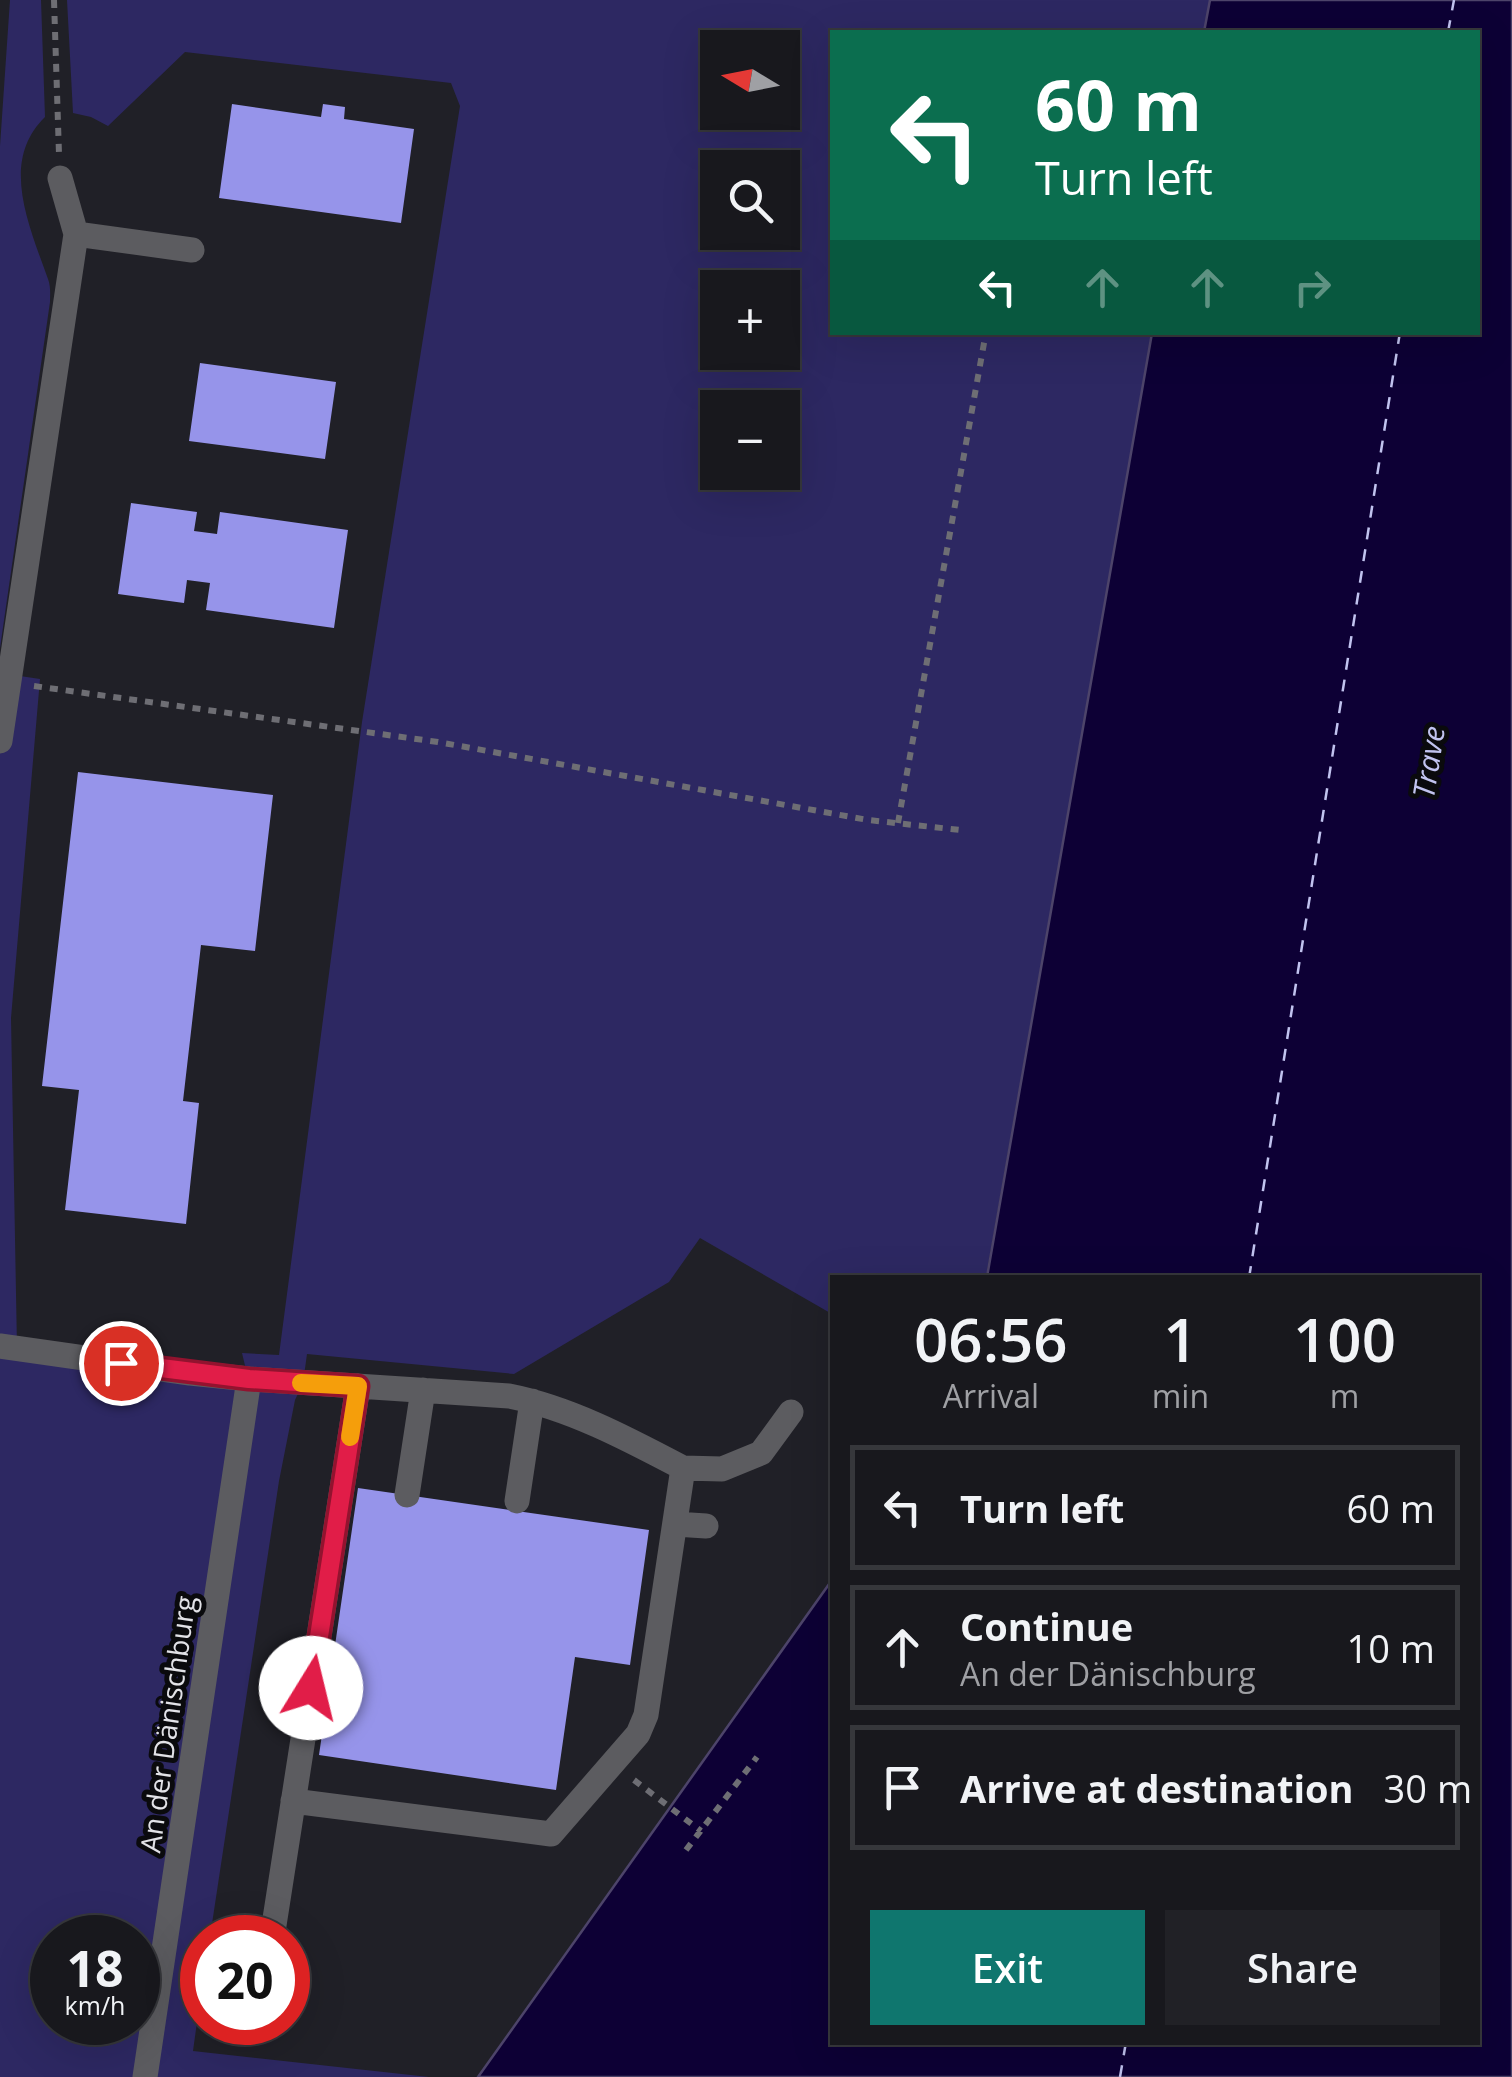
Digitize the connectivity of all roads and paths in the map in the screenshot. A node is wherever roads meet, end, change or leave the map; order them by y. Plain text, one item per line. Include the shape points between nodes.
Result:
1 (54, 0) edge
2 (60, 178) joint
3 (76, 234) junction
4 (192, 250) dead end
5 (985, 335) edge
6 (8, 682) junction
7 (0, 741) edge
8 (898, 823) junction
9 (960, 830) dead end
10 (0, 1346) edge
11 (249, 1379) junction
12 (358, 1386) junction
13 (423, 1390) junction
14 (532, 1401) junction
15 (790, 1412) dead end
16 (683, 1468) junction
17 (407, 1495) dead end
18 (516, 1501) dead end
19 (675, 1524) junction
20 (706, 1526) dead end
21 (758, 1757) dead end
22 (633, 1779) dead end
23 (294, 1802) junction
24 (701, 1831) junction
25 (686, 1850) dead end
26 (276, 1915) edge
27 (145, 2077) edge

1 - 2 path
2 - 3 street
3 - 4 street
3 - 6 street
5 - 8 path
6 - 7 street
6 - 8 path via 438,742
8 - 9 path
10 - 11 street
11 - 12 street
11 - 27 street, An der Dänischburg
12 - 13 street
12 - 23 street
13 - 14 street
13 - 17 street
14 - 16 street via 626,1437
14 - 18 street
15 - 16 street via 761,1453 722,1469
16 - 19 street
19 - 20 street
19 - 23 street via 646,1715 638,1734 552,1834
21 - 24 path
22 - 24 path
23 - 26 street
24 - 25 path

